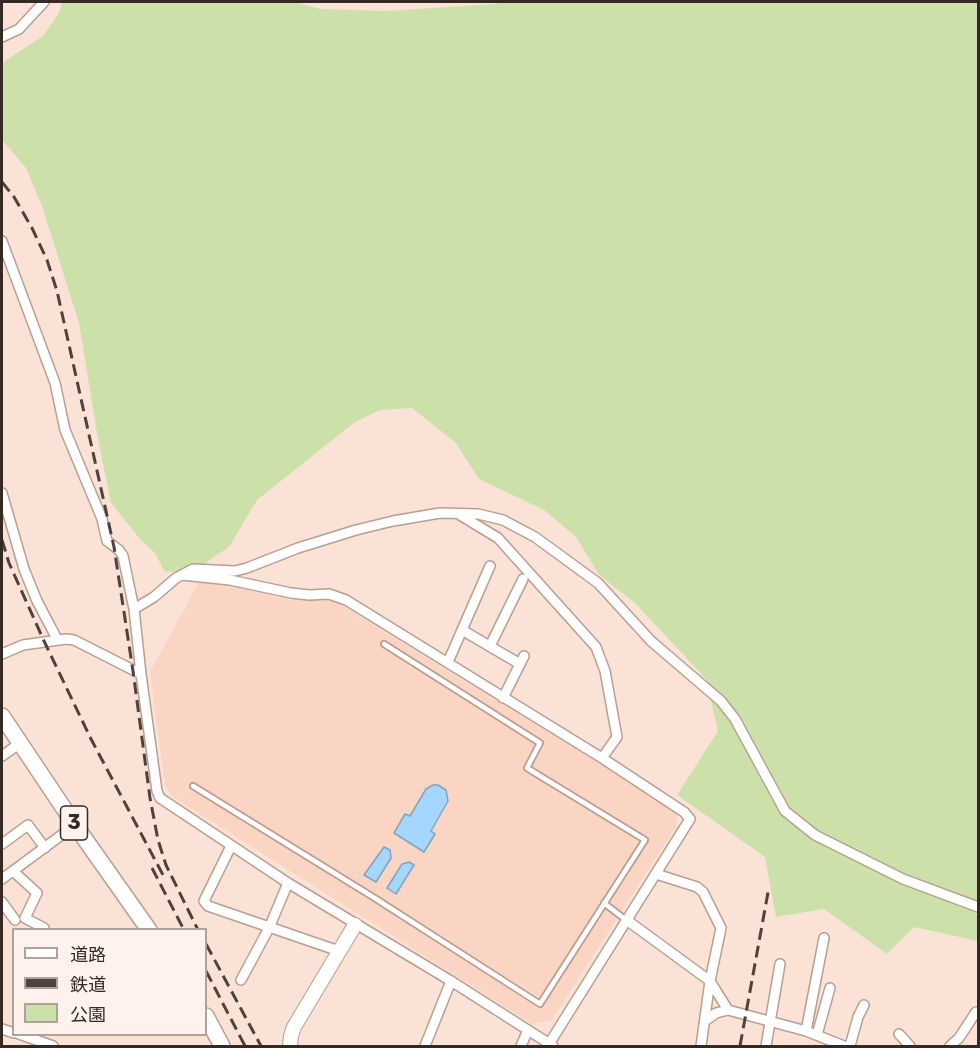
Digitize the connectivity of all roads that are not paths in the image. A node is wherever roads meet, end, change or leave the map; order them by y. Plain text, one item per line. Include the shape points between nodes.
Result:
1 (44, 2) edge
2 (2, 37) edge
3 (2, 242) edge
4 (2, 493) edge
5 (457, 514) junction
6 (490, 566) dead end
7 (182, 575) junction
8 (523, 579) dead end
9 (135, 609) junction
10 (462, 630) junction
11 (57, 639) junction
12 (384, 644) dead end
13 (490, 646) junction
14 (2, 654) edge
15 (448, 662) junction
16 (141, 674) junction
17 (503, 698) junction
18 (2, 716) edge
19 (19, 744) junction
20 (2, 756) edge
21 (602, 758) junction
22 (193, 786) dead end
23 (75, 825) junction
24 (2, 844) edge
25 (231, 846) junction
26 (45, 848) junction
27 (13, 871) junction
28 (656, 874) junction
29 (2, 879) edge
30 (288, 883) junction
31 (2, 902) edge
32 (604, 903) junction
33 (978, 907) edge
34 (15, 920) dead end
35 (628, 921) junction
36 (355, 925) junction
37 (145, 927) edge
38 (45, 928) dead end
39 (269, 928) junction
40 (824, 938) dead end
41 (339, 951) junction
42 (780, 964) dead end
43 (241, 980) dead end
44 (451, 981) junction
45 (710, 981) junction
46 (830, 988) dead end
47 (864, 1005) dead end
48 (728, 1010) junction
49 (976, 1012) dead end
50 (207, 1018) edge
51 (705, 1021) junction
52 (769, 1021) junction
53 (528, 1030) junction
54 (806, 1031) junction
55 (898, 1034) dead end
56 (817, 1035) junction
57 (22, 1036) edge
58 (551, 1045) edge
59 (53, 1047) edge
60 (222, 1047) edge
61 (290, 1047) edge
62 (425, 1047) edge
63 (521, 1047) edge
64 (701, 1047) edge
65 (766, 1047) edge
66 (844, 1047) edge
67 (850, 1047) edge
68 (910, 1047) edge
69 (950, 1047) edge

1 - 2 street via 19,29
3 - 9 street via 55,383 65,430 102,519 107,541 123,556
4 - 11 street via 24,569
5 - 7 street via 440,513 356,530 235,571 193,569
5 - 21 street via 498,538 596,647 605,671 617,738
5 - 33 street via 503,520 535,537 598,583 651,641 721,701 735,719 785,811 815,835 903,879
6 - 10 street
7 - 9 street
7 - 15 street via 291,593 329,594 346,600
8 - 13 street
9 - 16 street
10 - 13 street
10 - 15 street
11 - 14 street via 23,645
11 - 16 street via 74,640
12 - 32 lane via 540,743 527,768 645,840
13 - 17 street via 522,660
15 - 17 street
16 - 25 street via 160,798
17 - 21 street
18 - 19 main road, 3 / 3
19 - 20 street
19 - 23 main road, 3 / 3
21 - 28 street via 690,819
22 - 32 lane via 540,1004
23 - 26 street
23 - 37 main road, 3 / 3
24 - 26 street via 28,825
25 - 30 street
25 - 39 street via 204,901 215,909
26 - 27 street
27 - 29 street
27 - 38 street via 37,893 26,918
28 - 35 street
28 - 45 street via 697,887 708,901 721,928
30 - 36 street
30 - 39 street
31 - 34 street
32 - 35 lane
35 - 45 street
35 - 58 street
36 - 41 street
36 - 44 street
39 - 41 street
39 - 43 street
40 - 54 street
41 - 61 street via 294,1027
42 - 52 street
44 - 53 street
44 - 62 street
45 - 48 street
45 - 51 street
46 - 56 street
47 - 67 street
48 - 51 street
48 - 52 street
49 - 69 street
50 - 60 main road
51 - 64 street
52 - 54 street
52 - 65 street
53 - 58 street
53 - 63 street
54 - 56 street
55 - 68 street
56 - 66 street
57 - 59 street

